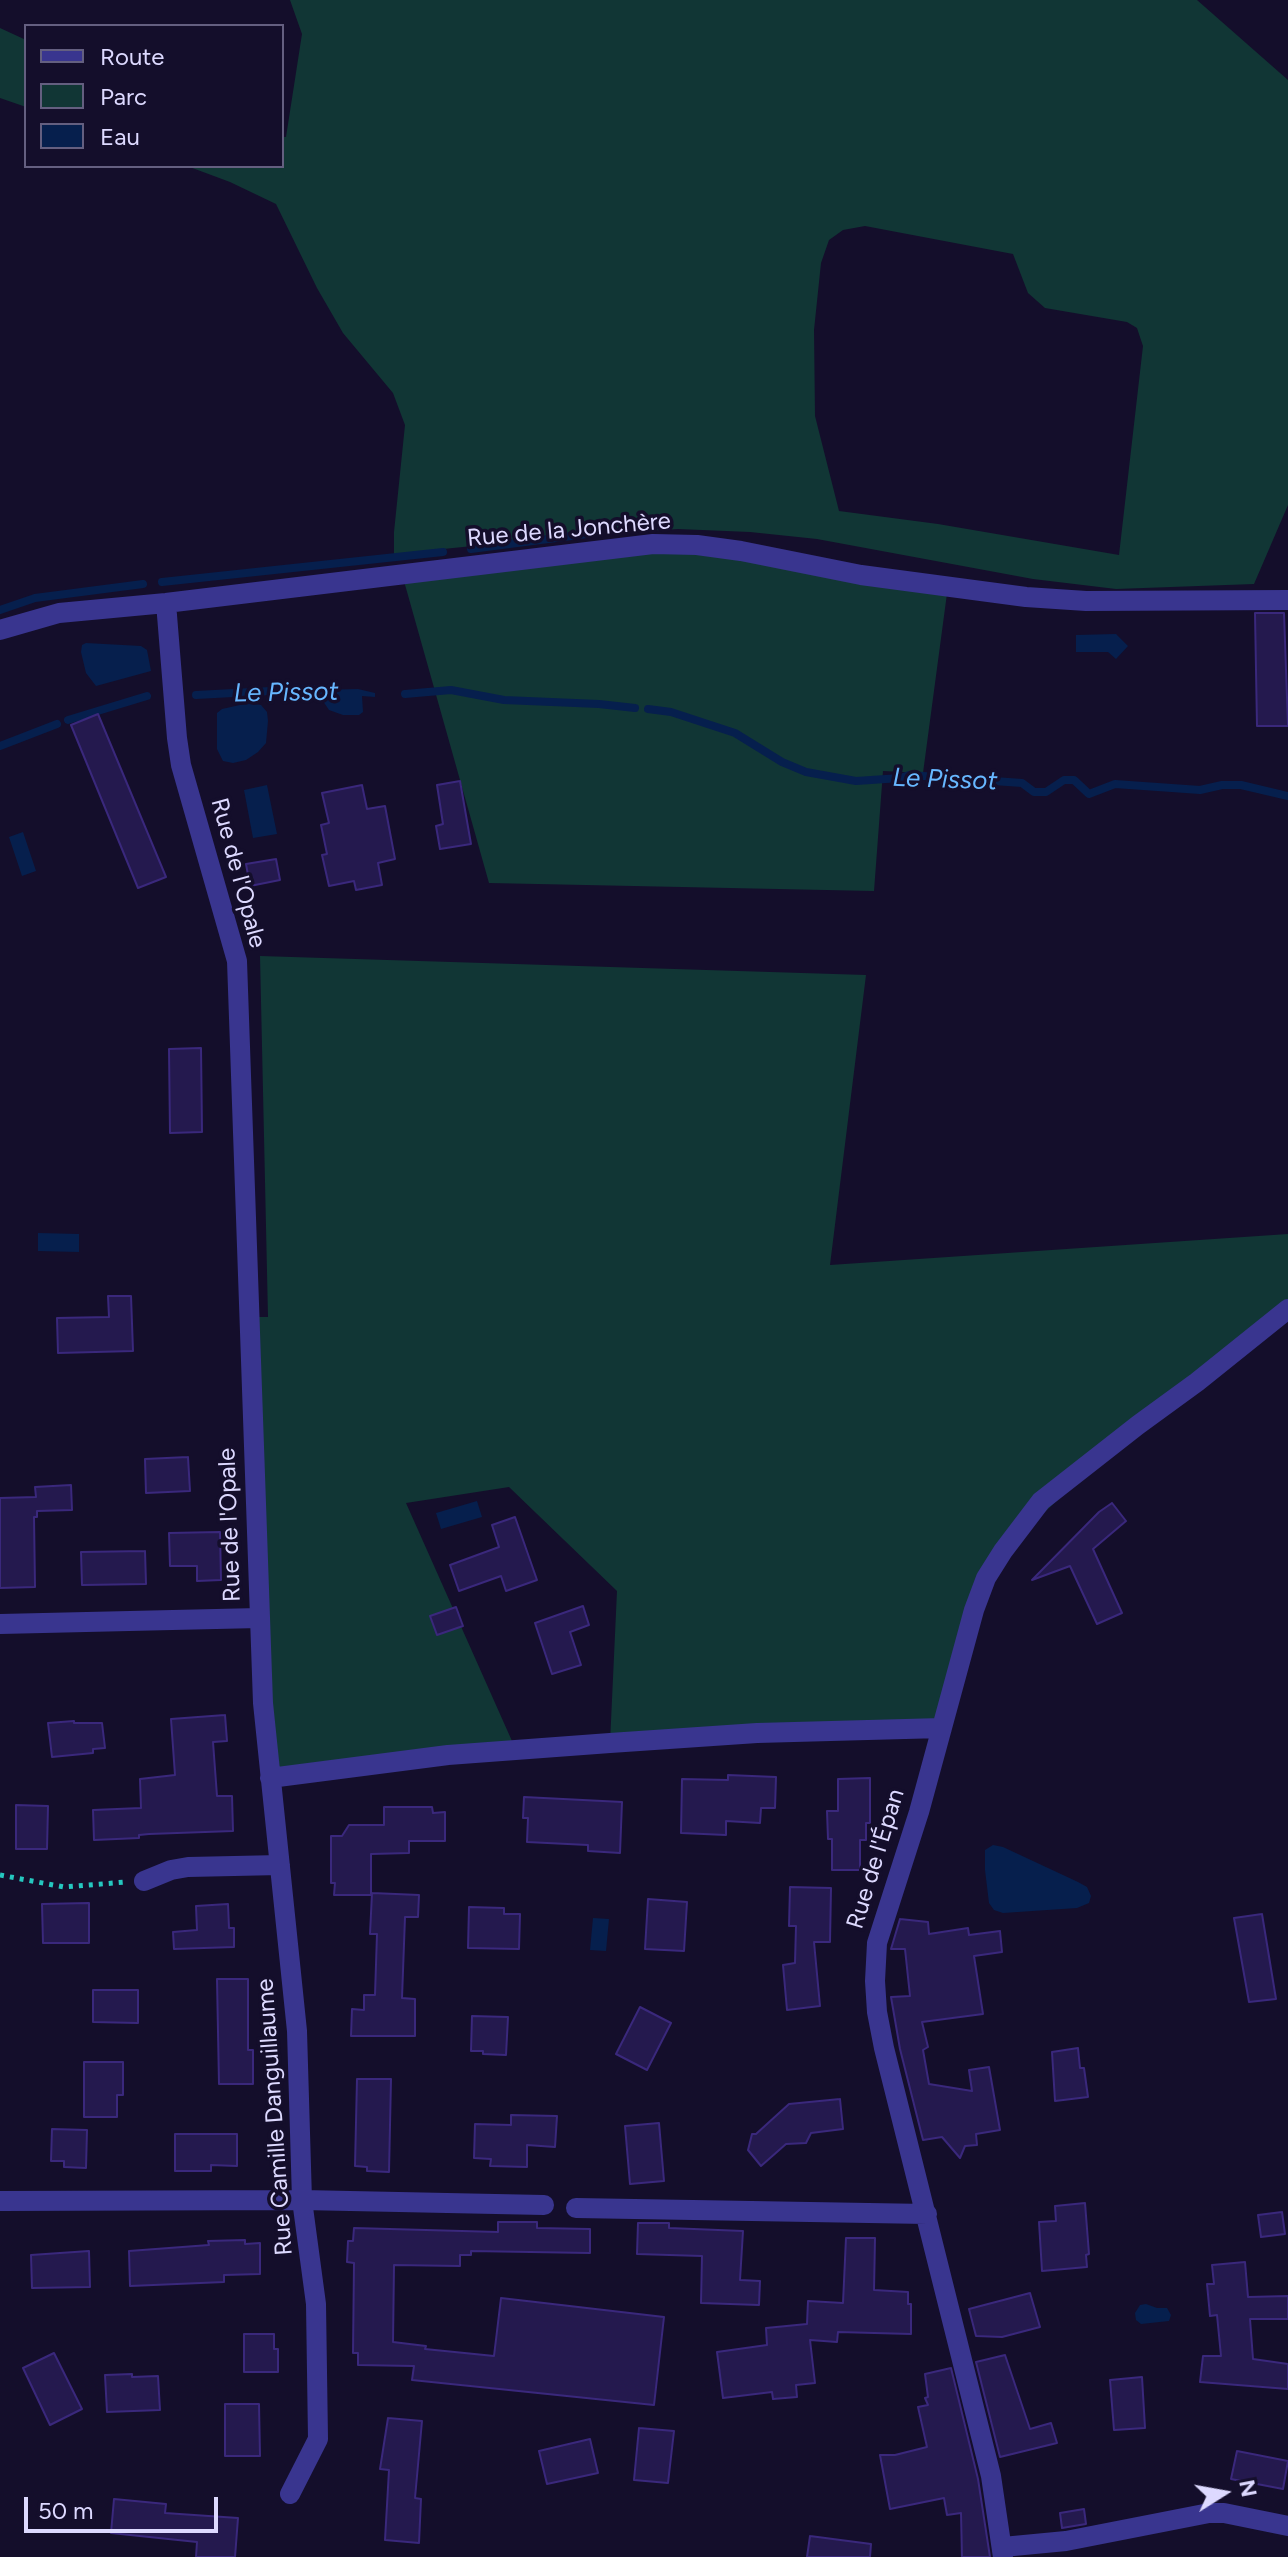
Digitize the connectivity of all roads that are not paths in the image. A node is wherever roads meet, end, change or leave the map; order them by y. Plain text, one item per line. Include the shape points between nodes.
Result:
1 (1288, 600) edge
2 (166, 603) junction
3 (0, 630) edge
4 (1288, 1309) edge
5 (259, 1618) junction
6 (0, 1624) edge
7 (942, 1728) junction
8 (270, 1778) junction
9 (280, 1865) junction
10 (144, 1881) road end
11 (302, 2200) junction
12 (0, 2201) edge
13 (544, 2205) dead end
14 (576, 2208) dead end
15 (927, 2214) junction
16 (290, 2494) dead end
17 (1288, 2526) edge
18 (1003, 2552) edge

1 - 2 street, Rue de la Jonchère via 1026,597 861,575 741,551 653,544
2 - 3 street, Rue de la Jonchère via 59,613
2 - 5 street, Rue de l'Opale via 181,765 237,961
4 - 7 street, Rue de l'Épan via 1041,1501 1026,1519 986,1578
5 - 6 street
5 - 8 street, Rue de l'Opale
7 - 8 street via 757,1733 448,1755
7 - 15 street, Rue de l'Épan via 883,1920 875,1964 884,2048
8 - 9 street, Rue Camille Danguillaume
9 - 10 street via 188,1867
9 - 11 street, Rue Camille Danguillaume via 297,2031
11 - 12 street
11 - 13 street
11 - 16 street, Rue Camille Danguillaume via 316,2304 318,2439
14 - 15 street
15 - 18 street, Rue de l'Épan via 991,2476
17 - 18 street via 1209,2513

